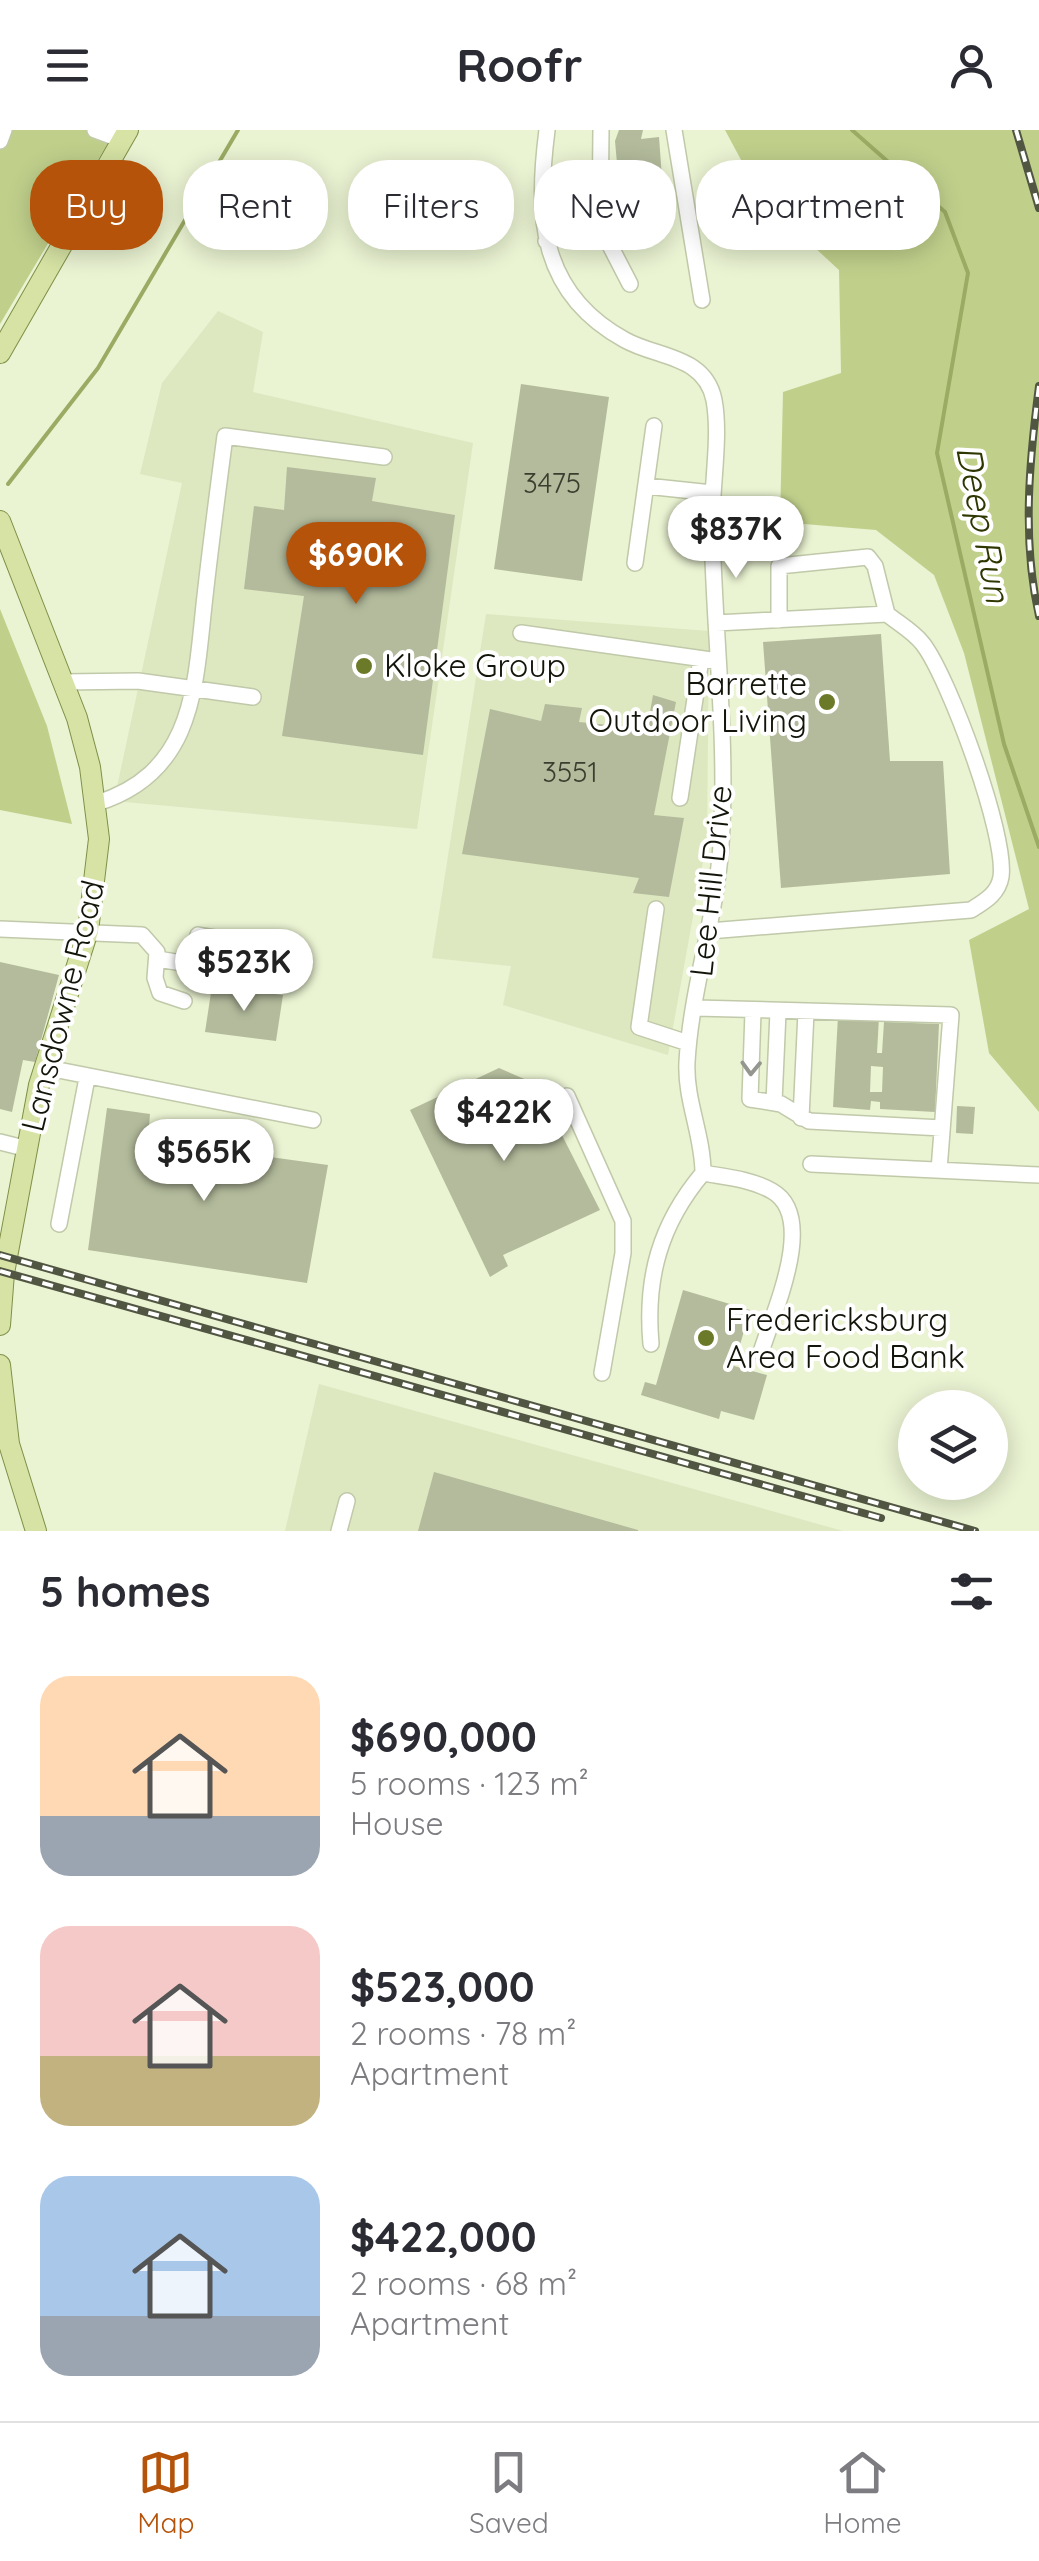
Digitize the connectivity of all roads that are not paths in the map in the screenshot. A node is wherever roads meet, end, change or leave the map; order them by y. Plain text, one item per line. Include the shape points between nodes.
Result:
1 (4, 130) edge
2 (96, 130) edge
3 (547, 130) edge
4 (601, 130) edge
5 (674, 130) edge
6 (125, 135) edge
7 (0, 141) edge
8 (544, 160) edge
9 (601, 160) edge
10 (551, 250) edge
11 (612, 250) edge
12 (630, 284) dead end
13 (702, 300) dead end
14 (0, 353) edge
15 (654, 426) dead end
16 (384, 457) dead end
17 (646, 486) junction
18 (712, 493) junction
19 (0, 521) edge
20 (634, 563) dead end
21 (888, 614) junction
22 (779, 620) junction
23 (716, 624) junction
24 (521, 633) dead end
25 (701, 658) junction
26 (718, 661) junction
27 (64, 682) junction
28 (195, 689) junction
29 (252, 697) dead end
30 (680, 798) dead end
31 (97, 803) junction
32 (656, 909) dead end
33 (0, 929) edge
34 (709, 930) junction
35 (88, 931) junction
36 (297, 952) dead end
37 (158, 958) junction
38 (191, 964) junction
39 (229, 970) dead end
40 (184, 1001) dead end
41 (696, 1008) junction
42 (753, 1012) junction
43 (778, 1012) junction
44 (806, 1012) junction
45 (688, 1043) junction
46 (44, 1067) junction
47 (87, 1078) junction
48 (567, 1096) dead end
49 (774, 1102) junction
50 (801, 1118) junction
51 (313, 1120) dead end
52 (942, 1128) junction
53 (0, 1142) edge
54 (28, 1149) junction
55 (812, 1164) dead end
56 (939, 1170) junction
57 (703, 1173) junction
58 (1039, 1175) edge
59 (59, 1224) dead end
60 (0, 1325) edge
61 (651, 1344) dead end
62 (762, 1352) dead end
63 (0, 1365) edge
64 (602, 1373) dead end
65 (347, 1502) dead end
66 (36, 1531) edge
67 (339, 1531) edge

1 - 7 street
2 - 6 street
3 - 8 street, Lee Hill Drive
4 - 9 street
5 - 13 street
6 - 14 main road
10 - 18 street, Lee Hill Drive via 572,291 610,330 702,374 715,408
11 - 12 street
15 - 17 street
16 - 28 street via 225,436
17 - 18 street
17 - 20 street
18 - 23 street, Lee Hill Drive
19 - 27 main road, Lansdowne Road
21 - 22 street
21 - 22 street via 868,558 779,566
21 - 34 street via 922,643 960,716 997,840 1001,876 993,896 972,910
22 - 23 street
23 - 26 street, Lee Hill Drive
24 - 25 street
25 - 26 street
25 - 30 street
26 - 34 street, Lee Hill Drive via 724,804
27 - 28 street
27 - 31 main road, Lansdowne Road
28 - 29 street
28 - 31 street via 182,729 158,766 130,789
31 - 35 main road, Lansdowne Road via 98,873
32 - 45 street via 639,1027
33 - 35 street
34 - 41 street, Lee Hill Drive
35 - 37 street via 142,935
35 - 46 main road, Lansdowne Road
36 - 38 street via 198,934
37 - 38 street
37 - 40 street via 160,993
38 - 39 street
41 - 42 street
41 - 45 street, Lee Hill Drive
42 - 43 street
42 -> 49 street via 750,1099
43 - 44 street
43 - 49 street
44 - 50 street
44 - 52 street via 951,1015
45 - 57 street, Lee Hill Drive via 686,1087
46 - 47 street
46 - 54 main road, Lansdowne Road
47 - 51 street
47 - 59 street
48 - 64 street via 623,1221
49 - 50 street
50 - 52 street
52 - 56 street
53 - 54 street
54 - 60 main road, Lansdowne Road
55 - 56 street
56 - 58 street
57 - 61 street via 667,1222 648,1304
57 - 62 street via 745,1180 787,1205 791,1253
63 - 66 main road via 9,1444
65 - 67 street

